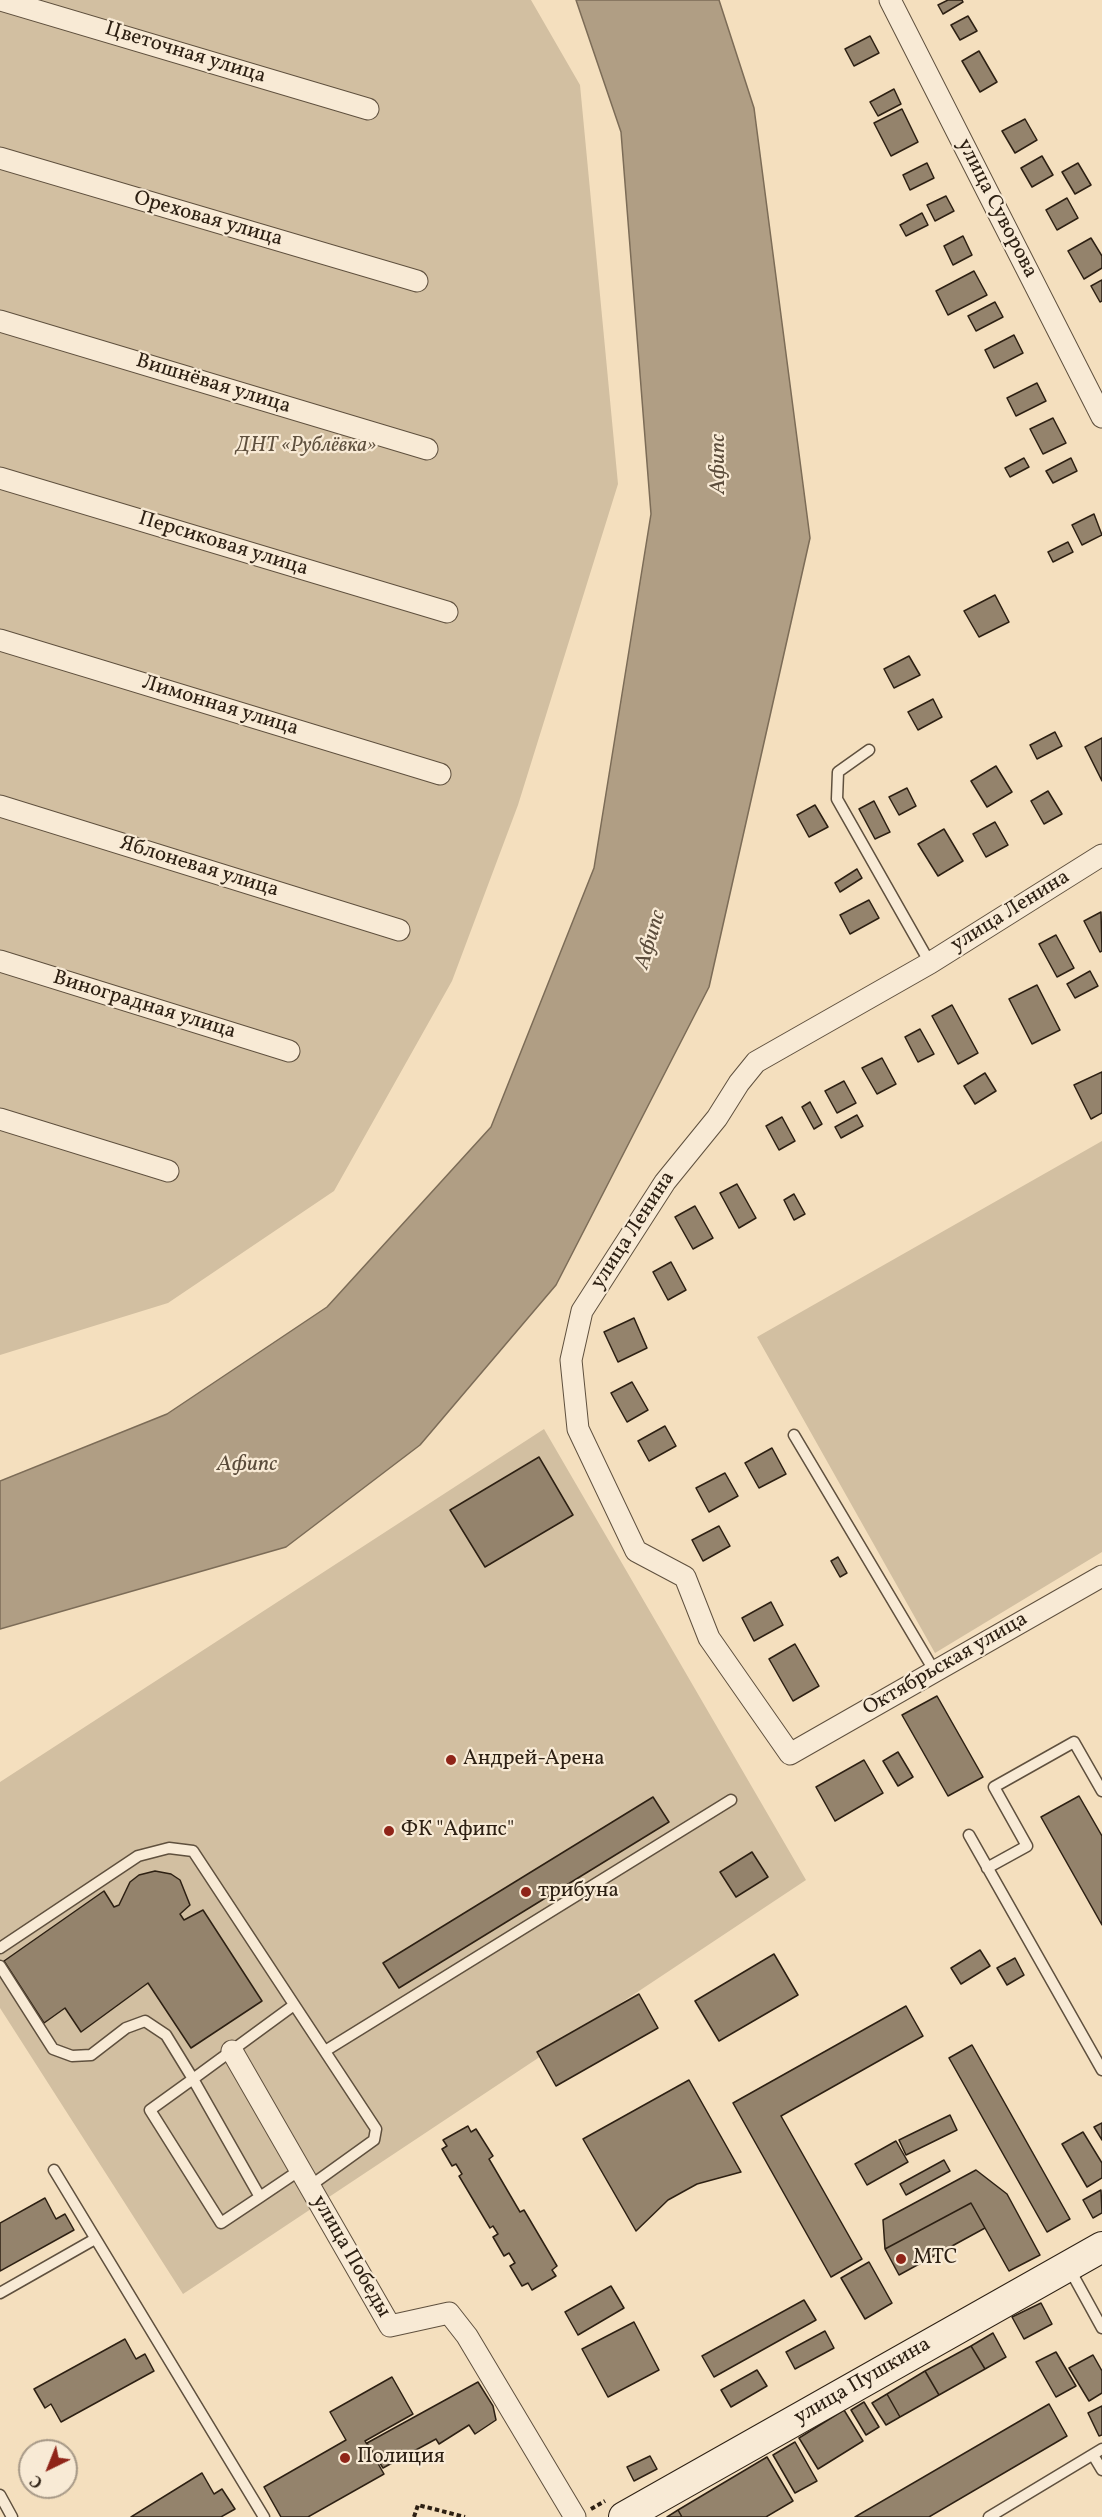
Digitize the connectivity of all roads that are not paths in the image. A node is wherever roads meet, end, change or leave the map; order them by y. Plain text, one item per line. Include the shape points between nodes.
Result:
1 (1, 0) edge
2 (890, 0) edge
3 (368, 109) dead end
4 (0, 158) edge
5 (417, 281) dead end
6 (0, 321) edge
7 (1102, 417) edge
8 (427, 449) dead end
9 (0, 477) edge
10 (447, 612) dead end
11 (0, 640) edge
12 (869, 750) dead end
13 (440, 774) dead end
14 (0, 806) edge
15 (1102, 855) edge
16 (399, 930) dead end
17 (0, 961) edge
18 (930, 963) junction
19 (289, 1051) dead end
20 (0, 1119) edge
21 (168, 1171) dead end
22 (794, 1435) dead end
23 (1102, 1576) edge
24 (936, 1672) junction
25 (789, 1754) joint
26 (1102, 1791) edge
27 (731, 1800) dead end
28 (969, 1834) dead end
29 (987, 1868) junction
30 (0, 1948) edge
31 (0, 1966) edge
32 (294, 2005) junction
33 (232, 2051) junction
34 (325, 2052) junction
35 (1102, 2070) edge
36 (193, 2079) junction
37 (54, 2170) dead end
38 (305, 2178) junction
39 (260, 2197) junction
40 (95, 2239) junction
41 (1102, 2247) edge
42 (1068, 2266) junction
43 (0, 2293) edge
44 (1102, 2328) edge
45 (1098, 2452) edge
46 (1102, 2470) edge
47 (0, 2495) edge
48 (619, 2507) edge
49 (580, 2514) edge
50 (12, 2517) edge
51 (264, 2517) edge
52 (989, 2517) edge

1 - 3 street, Цветочная улица
2 - 7 street, улица Суворова
4 - 5 street, Ореховая улица
6 - 8 street, Вишнёвая улица
9 - 10 street, Персиковая улица
11 - 13 street, Лимонная улица
12 - 18 lane via 838,772 837,799
14 - 16 street, Яблоневая улица
15 - 18 street, улица Ленина
17 - 19 street, Виноградная улица
18 - 25 street, улица Ленина via 756,1062 717,1118 664,1182 582,1311 572,1360 578,1429 636,1551 685,1577 709,1638
20 - 21 street
22 - 24 lane
23 - 24 street, Октябрьская улица
24 - 25 street, Октябрьская улица
26 - 29 lane via 1074,1742 994,1787 1027,1846
27 - 34 lane
28 - 29 lane
29 - 35 lane
30 - 32 lane via 138,1856 169,1848 193,1851
31 - 36 lane via 53,2049 72,2056 91,2055 126,2028 145,2021 166,2036
32 - 33 lane
32 - 34 lane
33 - 36 lane
33 - 38 street, улица Победы
34 - 38 lane via 376,2128 374,2140
36 - 39 lane
36 - 39 lane via 150,2110 221,2223
37 - 40 lane
38 - 39 lane
38 - 49 street, улица Победы via 390,2326 449,2313
40 - 43 lane
40 - 51 lane
41 - 42 street, улица Пушкина
42 - 44 lane
42 - 48 street, улица Пушкина
45 - 46 lane
45 - 52 lane
47 - 50 lane

